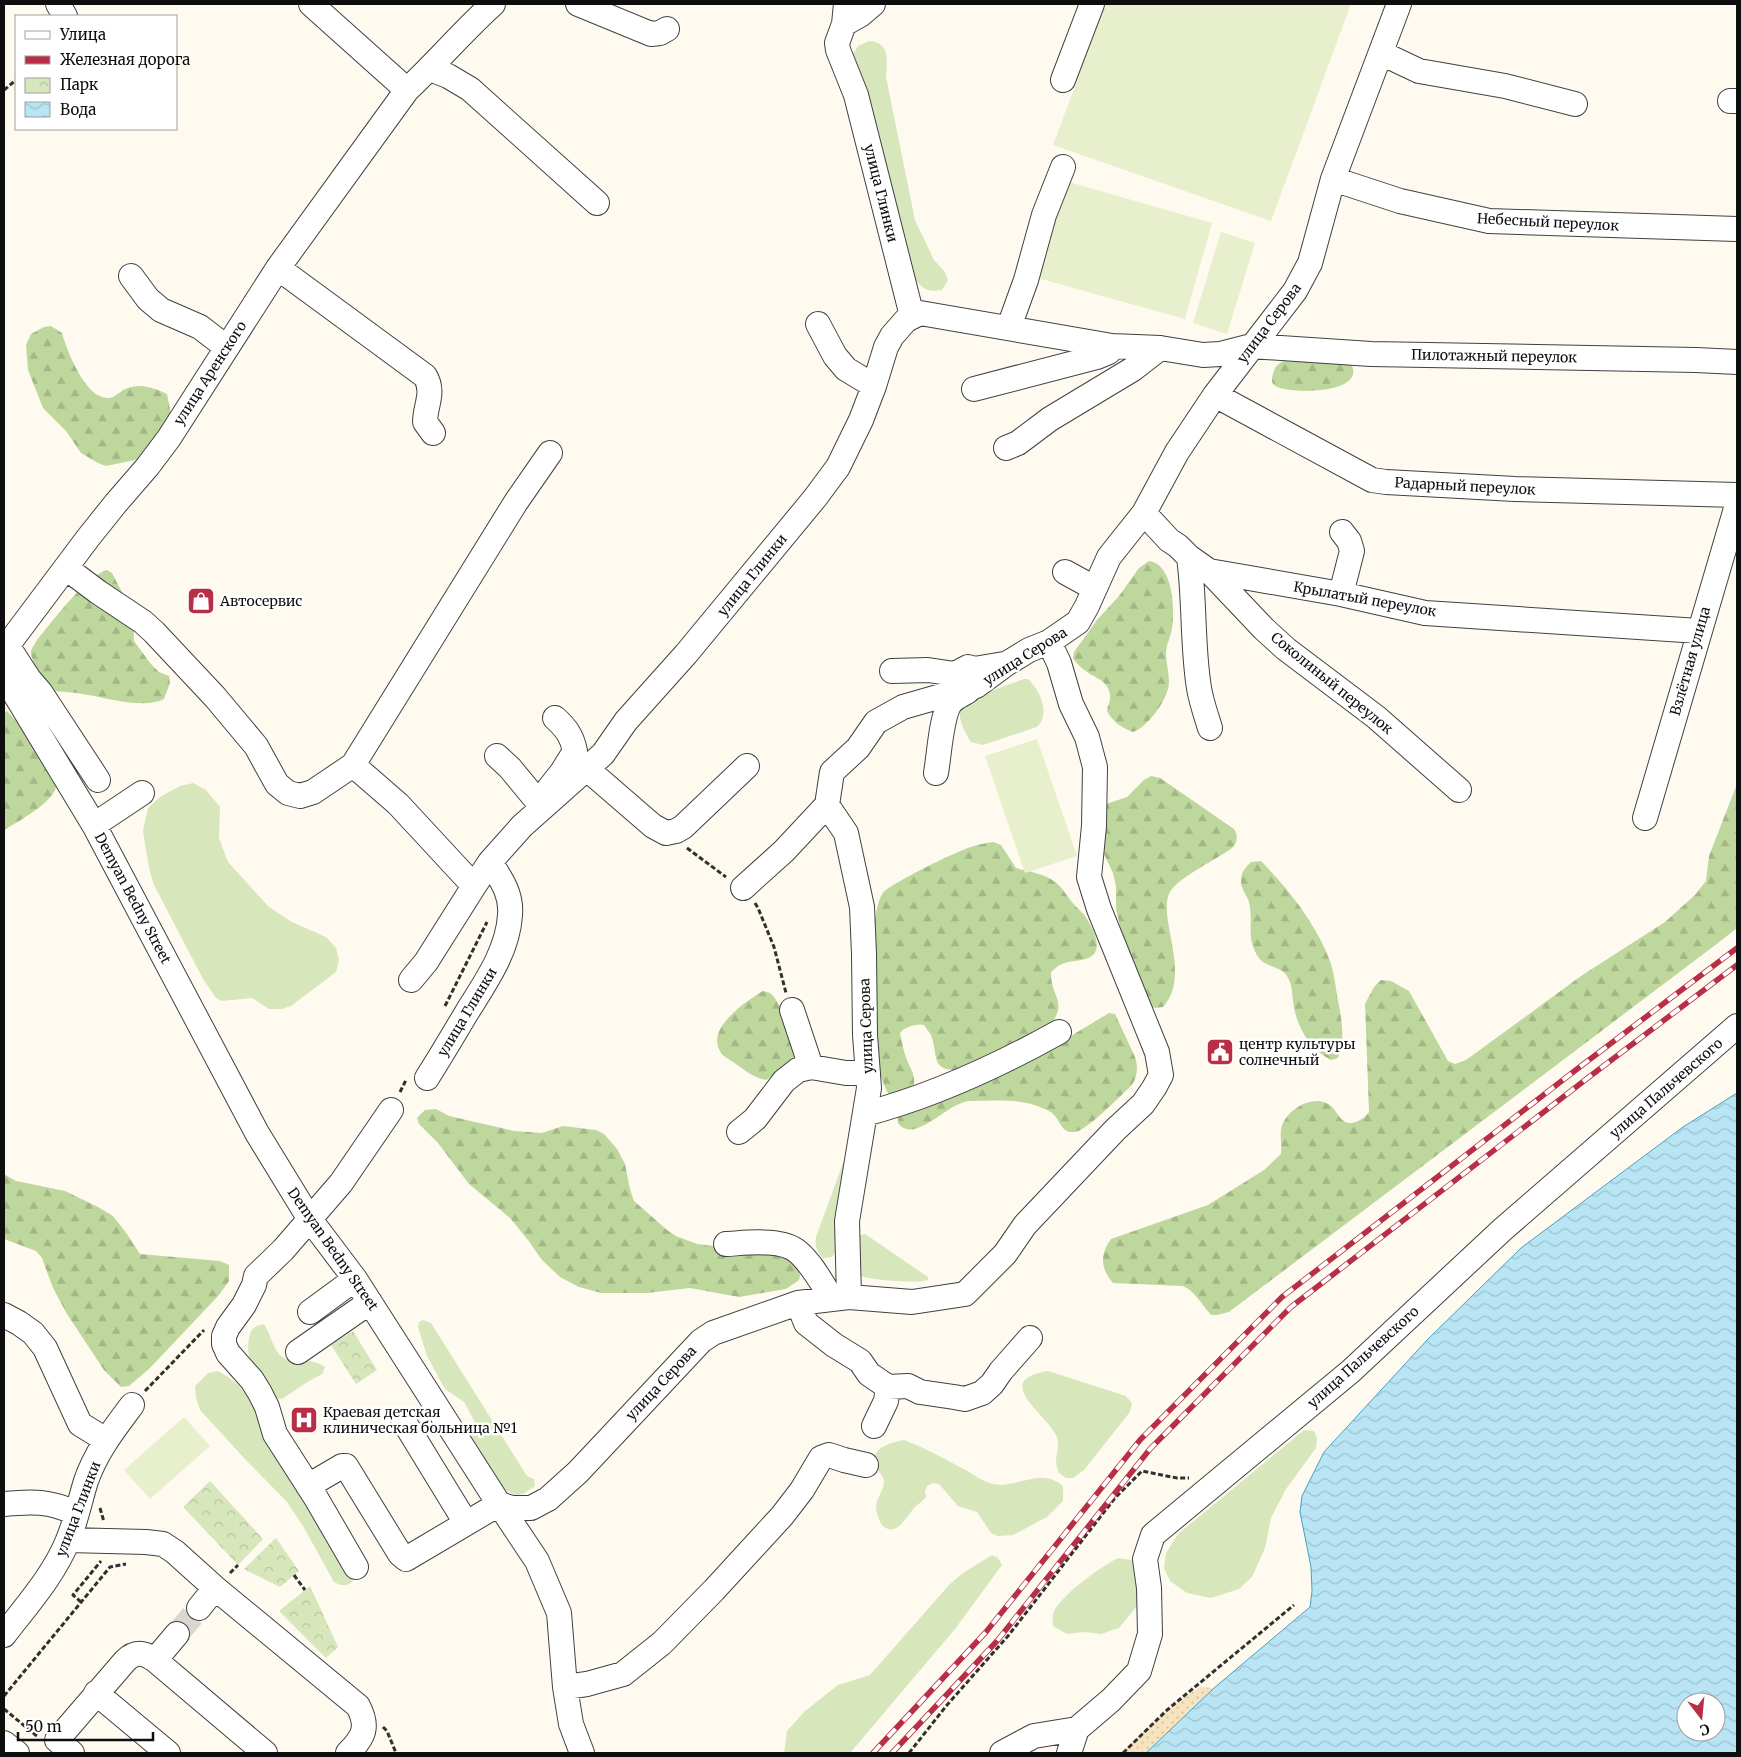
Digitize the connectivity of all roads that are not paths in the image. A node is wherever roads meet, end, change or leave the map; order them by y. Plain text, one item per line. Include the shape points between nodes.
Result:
1 (58, 4) edge
2 (311, 4) edge
3 (493, 4) edge
4 (578, 4) edge
5 (873, 4) edge
6 (1092, 4) edge
7 (1399, 4) edge
8 (845, 14) edge
9 (64, 15) edge
10 (666, 29) dead end
11 (1381, 53) junction
12 (430, 69) junction
13 (1062, 80) dead end
14 (407, 90) junction
15 (1575, 104) dead end
16 (1063, 167) dead end
17 (1333, 179) junction
18 (597, 203) dead end
19 (1737, 229) edge
20 (278, 268) junction
21 (131, 276) dead end
22 (912, 316) junction
23 (818, 324) dead end
24 (1009, 327) junction
25 (1112, 346) junction
26 (1251, 346) junction
27 (226, 347) junction
28 (1160, 348) junction
29 (1737, 362) edge
30 (874, 386) junction
31 (974, 389) dead end
32 (1215, 395) junction
33 (433, 433) dead end
34 (1006, 448) dead end
35 (550, 453) dead end
36 (1737, 495) edge
37 (1737, 505) edge
38 (1144, 513) junction
39 (1342, 532) dead end
40 (1189, 558) junction
41 (66, 568) junction
42 (1210, 571) junction
43 (1065, 572) dead end
44 (1096, 586) junction
45 (1341, 594) junction
46 (1699, 631) junction
47 (1049, 642) junction
48 (5, 647) edge
49 (1006, 664) junction
50 (892, 671) dead end
51 (5, 683) edge
52 (976, 686) junction
53 (555, 718) dead end
54 (1210, 728) dead end
55 (497, 756) dead end
56 (353, 765) junction
57 (747, 766) dead end
58 (587, 770) junction
59 (936, 773) dead end
60 (98, 780) dead end
61 (1459, 790) dead end
62 (142, 793) dead end
63 (540, 805) junction
64 (827, 806) junction
65 (1645, 818) dead end
66 (94, 825) junction
67 (490, 862) junction
68 (474, 886) junction
69 (743, 888) road end
70 (410, 980) dead end
71 (792, 1010) road end
72 (1737, 1026) edge
73 (1059, 1032) dead end
74 (811, 1067) junction
75 (868, 1073) junction
76 (418, 1077) road end
77 (391, 1110) road end
78 (865, 1114) junction
79 (739, 1132) dead end
80 (309, 1218) junction
81 (726, 1244) dead end
82 (355, 1279) junction
83 (840, 1298) junction
84 (370, 1302) junction
85 (798, 1303) junction
86 (310, 1312) dead end
87 (4, 1315) edge
88 (1030, 1338) dead end
89 (298, 1352) dead end
90 (888, 1386) junction
91 (132, 1405) road end
92 (402, 1420) dead end
93 (874, 1426) dead end
94 (106, 1440) junction
95 (866, 1465) dead end
96 (308, 1486) junction
97 (4, 1504) edge
98 (499, 1504) junction
99 (76, 1513) junction
100 (466, 1523) junction
101 (68, 1540) junction
102 (356, 1567) dead end
103 (223, 1580) junction
104 (199, 1608) tunnel mouth
105 (177, 1634) tunnel mouth
106 (4, 1635) edge
107 (155, 1660) junction
108 (565, 1687) junction
109 (96, 1693) junction
110 (1077, 1728) junction
111 (4, 1743) edge
112 (65, 1747) edge
113 (250, 1749) edge
114 (17, 1753) edge
115 (168, 1753) edge
116 (348, 1753) edge
117 (582, 1753) edge
118 (1002, 1753) edge
119 (1070, 1753) edge

1 - 9 street
2 - 14 street
3 - 12 street, улица Аренского
4 - 10 street via 651,34
5 - 8 street via 860,15
6 - 13 street
7 - 11 street, улица Серова
8 - 22 street, улица Глинки via 837,42 838,50 858,102
11 - 15 street via 1419,71 1505,86
11 - 17 street, улица Серова
12 - 14 street, улица Аренского
12 - 18 street via 470,89
14 - 20 street, улица Аренского
16 - 24 street via 1044,215
17 - 19 street, Небесный переулок via 1400,200 1489,221
17 - 26 street, улица Серова via 1310,263 1295,291
20 - 27 street, улица Аренского
20 - 33 street via 425,376 429,392 425,422
21 - 27 street via 161,310 200,327
22 - 24 street, Пилотажный переулок via 929,313
22 - 30 street, улица Глинки via 886,347
23 - 30 street via 835,356 846,368
24 - 25 street, Пилотажный переулок
25 - 28 street, Пилотажный переулок
25 - 31 street via 1109,352 1097,357
26 - 28 street, Пилотажный переулок via 1203,355
26 - 29 street, Пилотажный переулок via 1371,354
26 - 32 street, улица Серова
27 - 41 street, улица Аренского via 169,438
28 - 34 street via 1133,369
30 - 58 street, улица Глинки via 838,467 815,498
32 - 36 street, Радарный переулок via 1372,480 1515,489
32 - 38 street, улица Серова via 1177,452
35 - 56 street via 516,502
37 - 46 street, Взлётная улица
38 - 40 street, Крылатый переулок
38 - 44 street, улица Серова via 1108,557
39 - 45 street via 1352,551
40 - 42 street, Крылатый переулок
40 - 54 street via 1199,690
41 - 48 street, улица Аренского
41 - 56 street via 143,622 215,697 256,746 278,784 288,793 300,796 313,792
42 - 45 street, Крылатый переулок
42 - 61 street, Соколиный переулок via 1286,649 1376,717
43 - 44 street
44 - 47 street, улица Серова via 1078,622
45 - 46 street, Крылатый переулок via 1425,613
46 - 65 street, Взлётная улица
47 - 49 street, улица Серова
47 - 83 street, улица Серова via 1071,704 1087,737 1094,767 1089,877 1157,1052 1161,1075 1143,1104 1114,1130 1025,1225 1005,1254 965,1294 912,1302
48 - 60 street via 41,693
49 - 50 street via 968,667 955,674 928,670
49 - 52 street, улица Серова
51 - 66 street, Demyan Bedny Street
52 - 59 street via 949,705
52 - 64 street, улица Серова via 903,707 876,722 858,748 832,772
53 - 63 street via 569,733 575,751
55 - 63 street
56 - 68 street via 398,804
57 - 58 street via 683,827 666,833 653,826
58 - 63 street, улица Глинки
62 - 66 street
63 - 67 street, улица Глинки
64 - 69 street
64 - 75 street, улица Серова via 846,832 862,907
66 - 80 street, Demyan Bedny Street via 257,1132
67 - 68 street
67 - 76 street, улица Глинки via 506,886 509,901 505,938 494,968
68 - 70 street via 426,962
71 - 74 street
72 - 110 street, улица Пальчевского via 1502,1230 1351,1370 1153,1534 1145,1558 1150,1634 1139,1671
73 - 78 street via 953,1084
74 - 75 street via 846,1074
74 - 79 street via 798,1070 784,1081 755,1119
75 - 78 street, улица Серова
77 - 80 street via 341,1183
78 - 83 street, улица Серова via 847,1221
80 - 82 street, Demyan Bedny Street
80 - 96 street via 256,1276 244,1305 224,1336 228,1353 260,1393 275,1434
81 - 83 street via 765,1242 797,1250
82 - 84 street, Demyan Bedny Street
82 - 86 street
83 - 85 street, улица Серова
84 - 89 street
84 - 98 street, Demyan Bedny Street
85 - 90 street via 806,1322
85 - 98 street, улица Серова via 713,1333 701,1341 578,1472 548,1499 531,1508
87 - 94 street via 33,1333 45,1348 80,1424
88 - 90 street via 982,1393 965,1399 920,1392 908,1386
90 - 93 street via 886,1401
91 - 94 street, улица Глинки
92 - 100 street
94 - 99 street, улица Глинки via 87,1479
95 - 108 street via 828,1455 821,1458 782,1516 662,1643 623,1674
96 - 100 street via 346,1466 400,1554 406,1558
96 - 102 street
97 - 99 street via 32,1502 60,1506
98 - 100 street
98 - 108 street, Demyan Bedny Street via 537,1561 556,1604
99 - 101 street, улица Глинки
101 - 103 street via 163,1544
101 - 106 street, улица Глинки via 41,1588
103 - 104 street
103 - 116 street via 358,1706 364,1723 363,1732 360,1741
105 - 107 street
107 - 109 street via 141,1652 133,1654
107 - 113 street
108 - 117 street, Demyan Bedny Street via 570,1724
109 - 112 street
109 - 115 street
110 - 118 street, улица Пальчевского via 1034,1736
110 - 119 street
111 - 114 street

